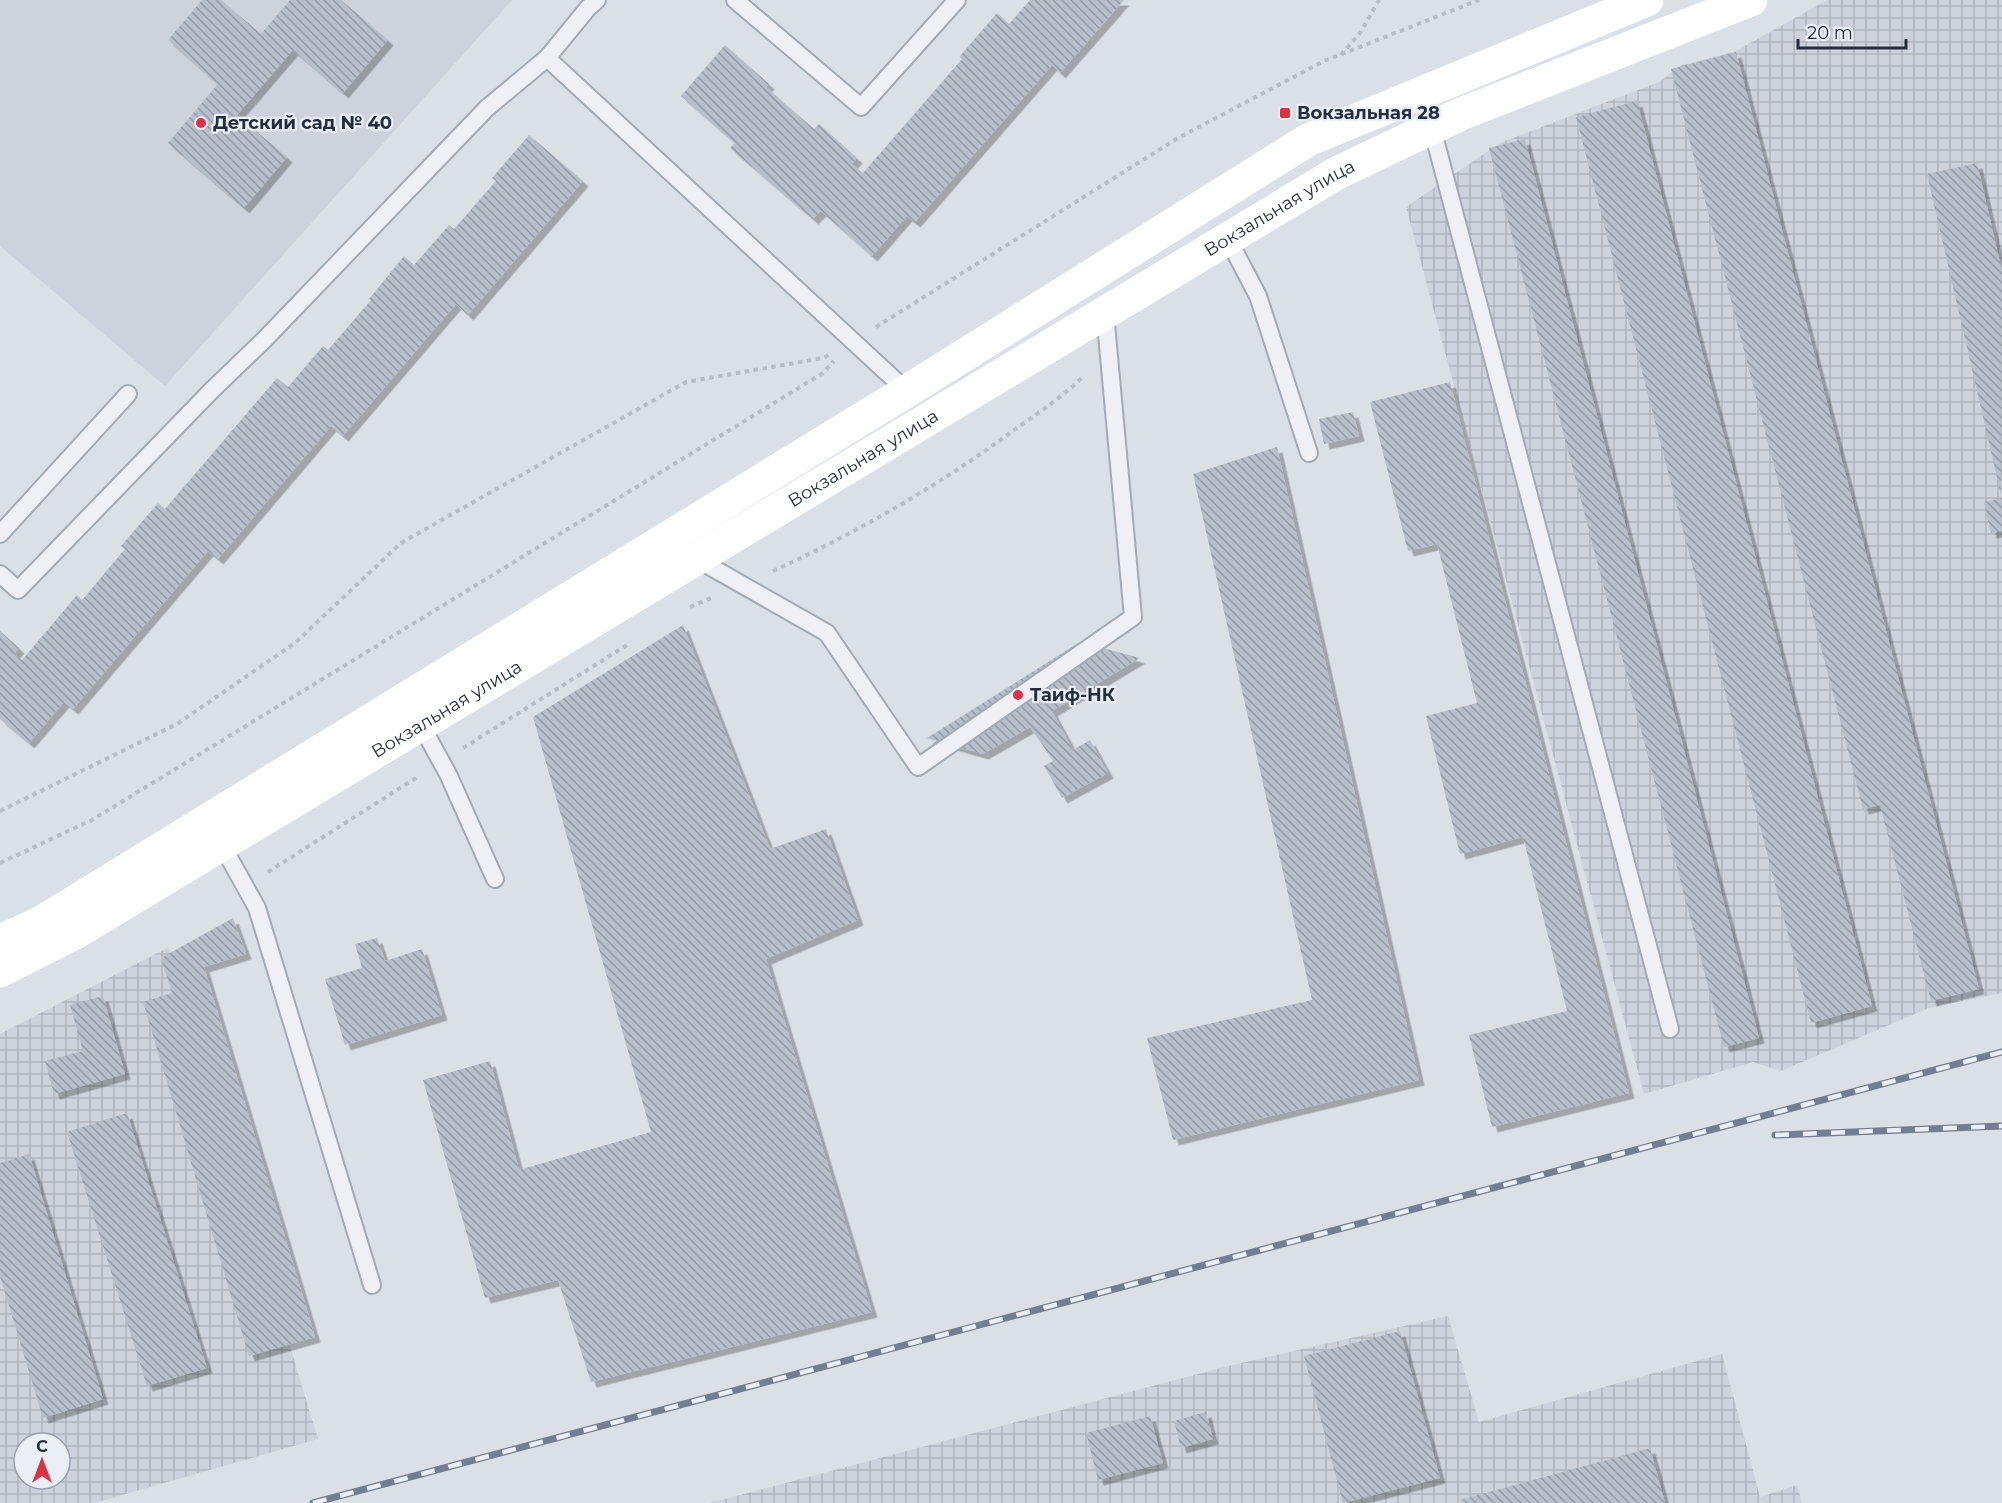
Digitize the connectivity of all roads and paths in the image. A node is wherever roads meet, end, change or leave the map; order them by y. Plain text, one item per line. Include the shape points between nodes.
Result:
1 (597, 0) edge
2 (735, 0) edge
3 (957, 0) edge
4 (1379, 0) edge
5 (1479, 0) edge
6 (1647, 0) edge
7 (1751, 0) edge
8 (1341, 55) junction
9 (547, 58) junction
10 (1432, 128) junction
11 (1228, 239) junction
12 (1105, 313) junction
13 (854, 341) junction
14 (907, 391) junction
15 (128, 394) dead end
16 (930, 418) junction
17 (1309, 453) dead end
18 (0, 534) edge
19 (697, 559) junction
20 (0, 574) edge
21 (421, 725) junction
22 (0, 812) edge
23 (222, 844) junction
24 (0, 863) edge
25 (495, 879) dead end
26 (0, 941) edge
27 (0, 971) edge
28 (1670, 1029) dead end
29 (372, 1285) dead end

1 - 9 lane
2 - 3 lane via 861,107
4 - 8 path via 1360,33
5 - 8 path
6 - 14 main road, Вокзальная улица via 1308,140
7 - 10 main road, Вокзальная улица
8 - 13 path via 1178,138
9 - 13 lane
9 - 20 lane via 488,108 18,590
10 - 11 main road, Вокзальная улица via 1337,173
10 - 28 lane
11 - 12 main road, Вокзальная улица
11 - 17 lane via 1258,296
12 - 16 main road, Вокзальная улица
12 - 19 lane via 1133,617 918,767 827,633
13 - 14 lane
13 - 22 path via 823,358 686,382 401,543 295,644 177,724
13 - 24 path via 823,373 92,820
14 - 16 lane
14 - 26 main road, Вокзальная улица via 39,923
15 - 18 lane
16 - 19 main road, Вокзальная улица
19 - 21 main road, Вокзальная улица
21 - 23 main road, Вокзальная улица
21 - 25 lane via 448,774
23 - 27 main road, Вокзальная улица via 75,933
23 - 29 lane via 256,908

